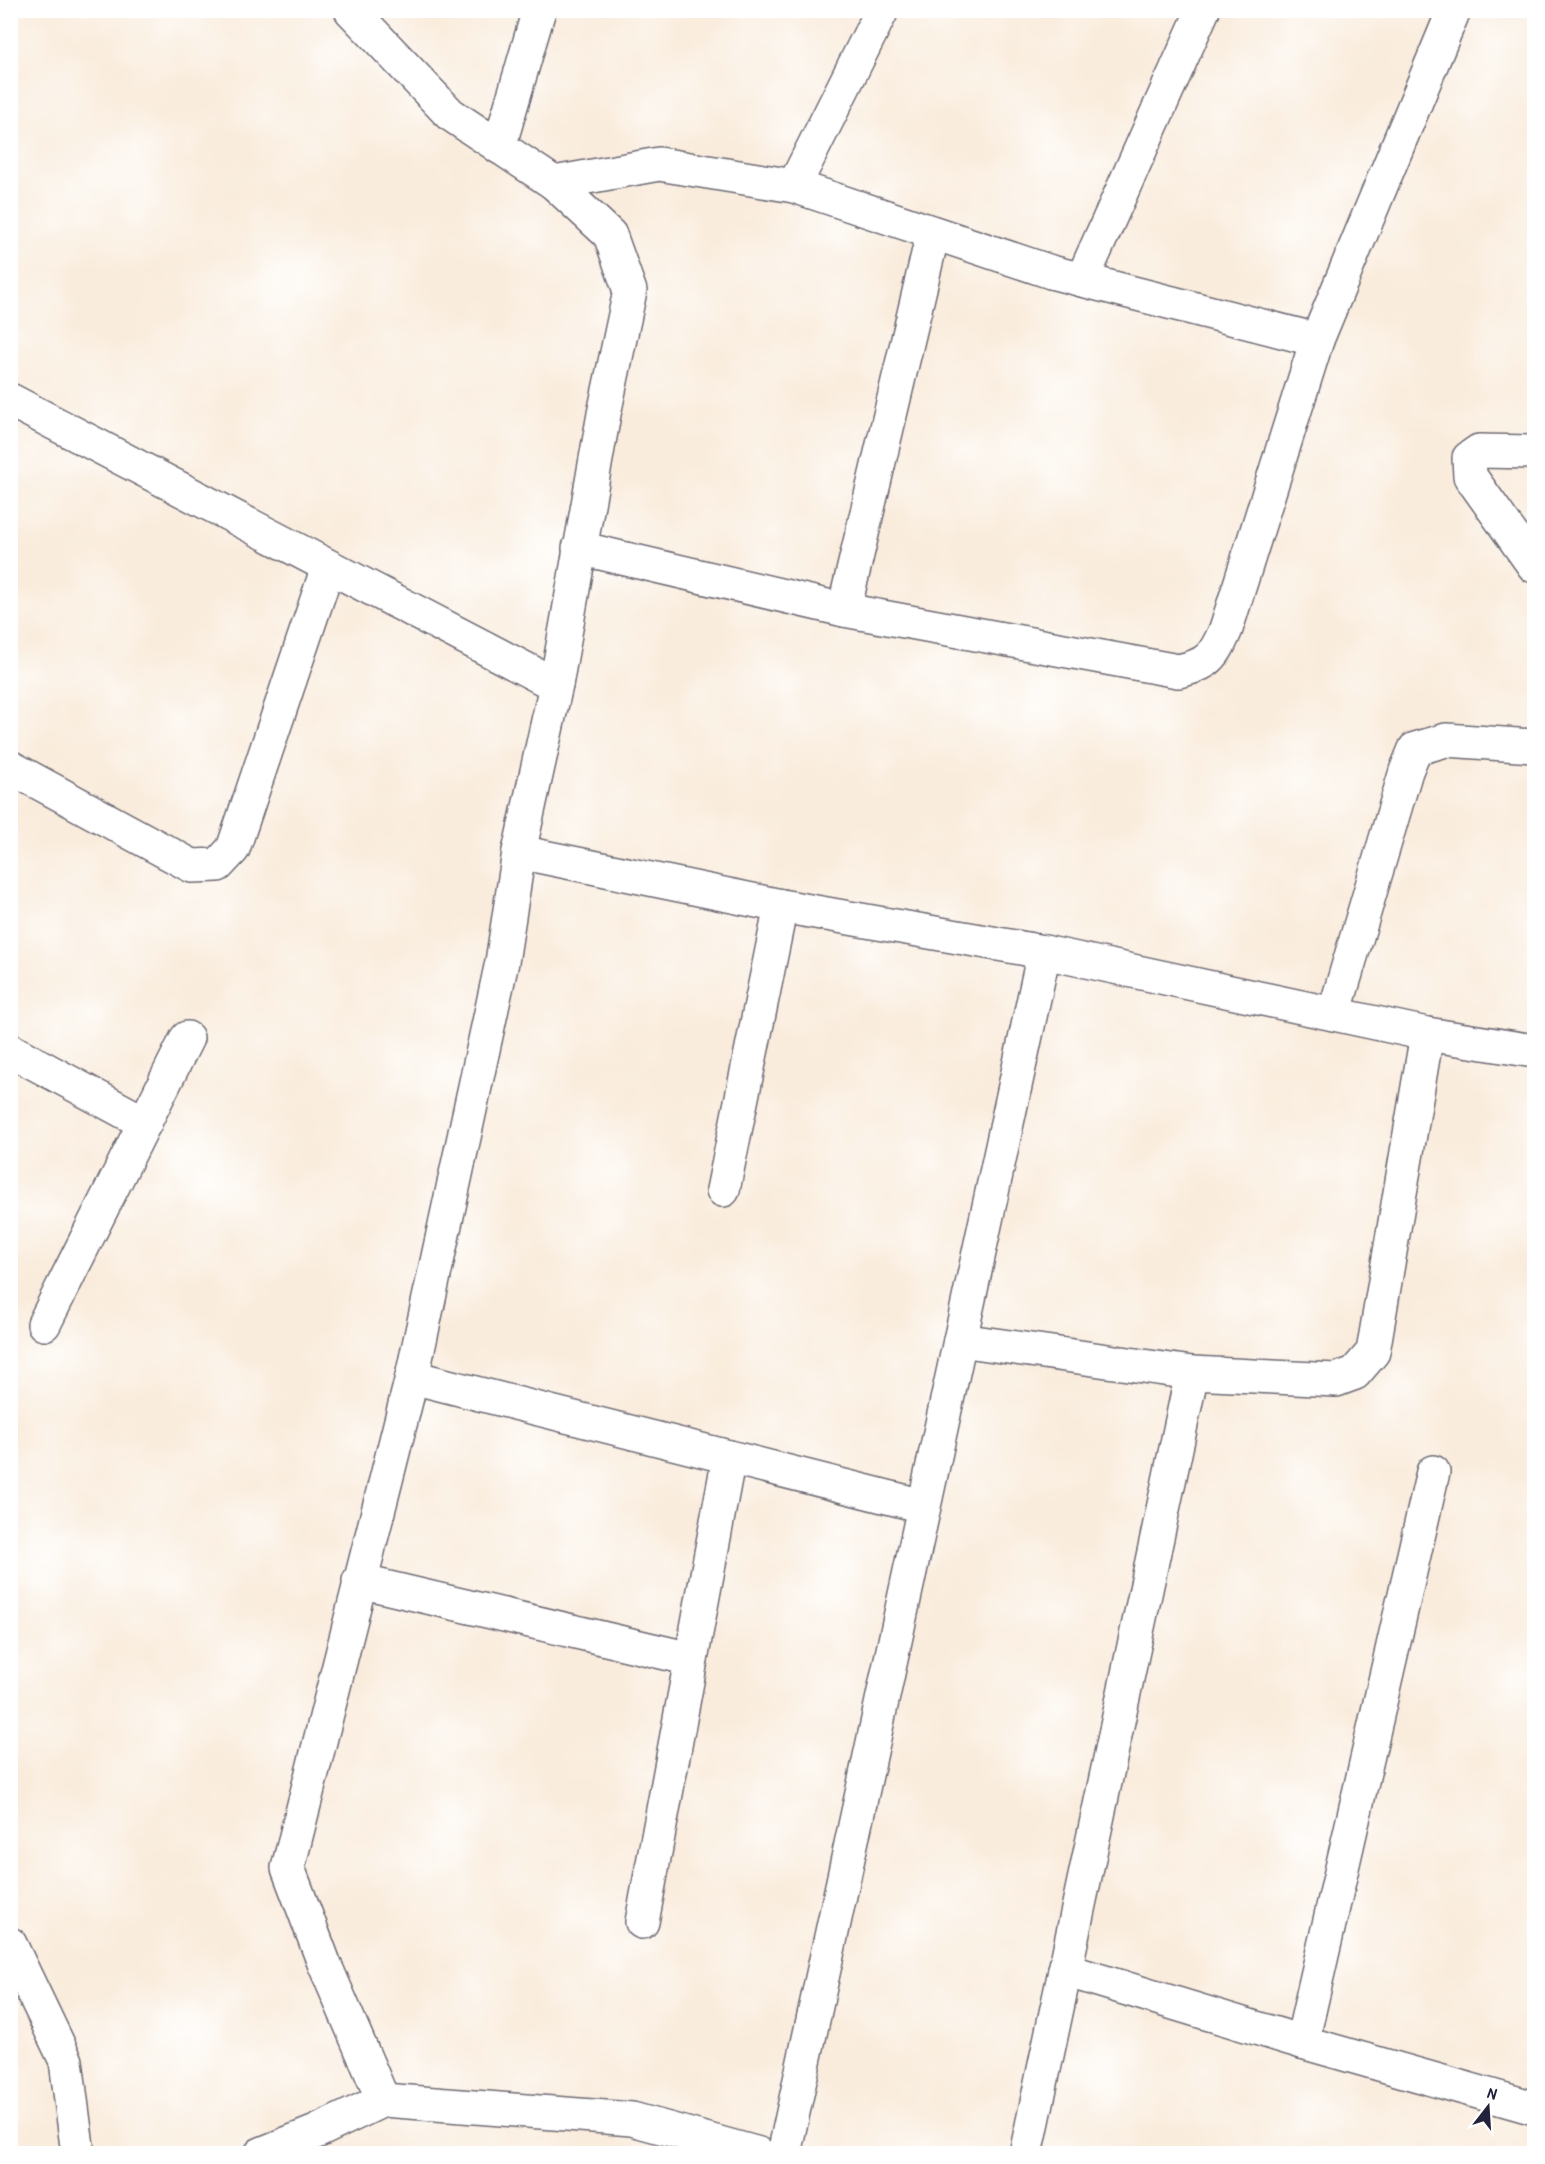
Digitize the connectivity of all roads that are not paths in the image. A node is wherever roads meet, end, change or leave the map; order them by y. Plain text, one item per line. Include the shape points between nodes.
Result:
1 (351, 10) edge
2 (539, 10) edge
3 (882, 10) edge
4 (1203, 10) edge
5 (1454, 10) edge
6 (500, 147) junction
7 (554, 183) junction
8 (794, 186) junction
9 (933, 233) junction
10 (1082, 280) junction
11 (1317, 340) junction
12 (10, 400) edge
13 (1534, 452) edge
14 (579, 548) junction
15 (1534, 566) edge
16 (328, 567) junction
17 (844, 610) junction
18 (556, 685) junction
19 (1534, 746) edge
20 (10, 767) edge
21 (519, 852) junction
22 (781, 906) junction
23 (1044, 952) junction
24 (1334, 1014) junction
25 (1427, 1034) junction
26 (188, 1038) dead end
27 (10, 1050) edge
28 (1534, 1051) edge
29 (145, 1123) junction
30 (723, 1190) dead end
31 (44, 1324) dead end
32 (960, 1340) junction
33 (1192, 1373) junction
34 (412, 1377) junction
35 (729, 1457) junction
36 (1433, 1472) dead end
37 (923, 1506) junction
38 (359, 1581) junction
39 (691, 1659) junction
40 (642, 1922) dead end
41 (10, 1944) edge
42 (1065, 1970) junction
43 (1302, 2043) junction
44 (383, 2100) junction
45 (1534, 2108) edge
46 (78, 2154) edge
47 (261, 2154) edge
48 (759, 2154) edge
49 (784, 2154) edge
50 (1026, 2154) edge

1 - 6 street via 450,114
2 - 6 street
3 - 8 street
4 - 10 street
5 - 11 street
6 - 7 street
7 - 8 street via 659,164
7 - 14 street via 610,235 630,291
8 - 9 street
9 - 10 street
9 - 17 street
10 - 11 street
11 - 17 street via 1226,629 1217,651 1198,667 1178,671
12 - 16 street
13 - 15 street via 1479,451 1469,458 1470,476
14 - 17 street
14 - 18 street
16 - 18 street
16 - 20 street via 233,849 218,865 192,866
18 - 21 street
19 - 24 street via 1446,740 1416,749 1406,771
21 - 22 street
21 - 34 street via 501,962
22 - 23 street
22 - 30 street
23 - 24 street
23 - 32 street
24 - 25 street
25 - 28 street
25 - 33 street via 1373,1352 1355,1373 1336,1380
26 - 29 street
27 - 29 street
29 - 31 street
32 - 33 street
32 - 37 street
33 - 42 street
34 - 35 street
34 - 38 street
35 - 37 street
35 - 39 street
36 - 43 street
37 - 49 street
38 - 39 street
38 - 44 street via 288,1868 324,1964
39 - 40 street
41 - 46 street via 66,2061
42 - 43 street
42 - 50 street
43 - 45 street
44 - 47 street
44 - 48 street via 632,2119

